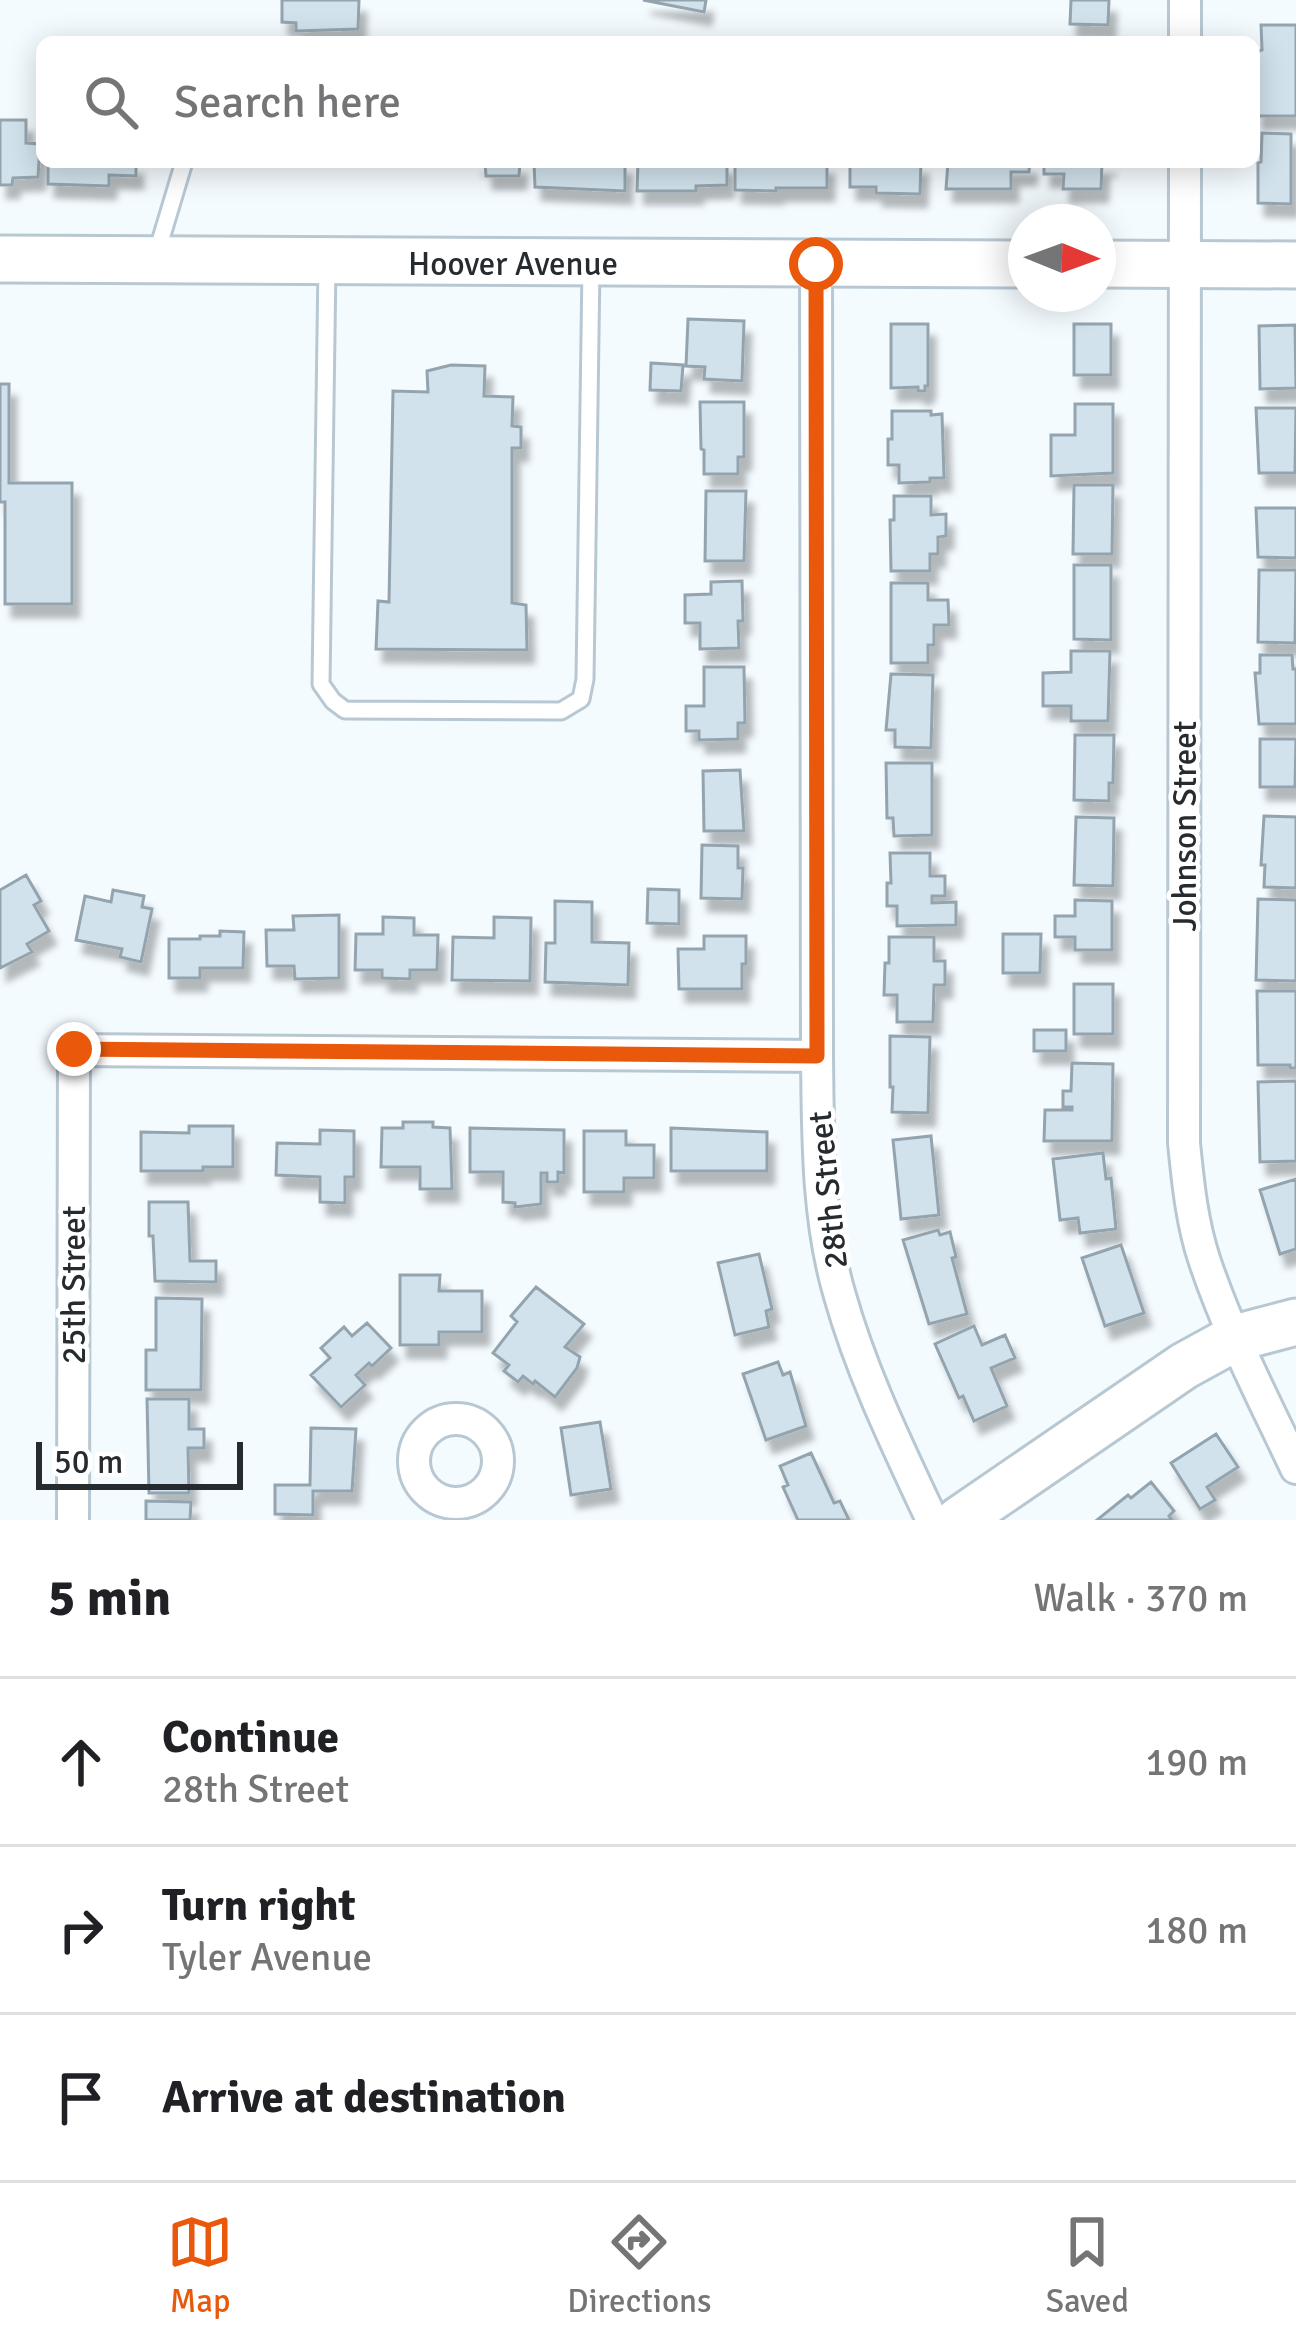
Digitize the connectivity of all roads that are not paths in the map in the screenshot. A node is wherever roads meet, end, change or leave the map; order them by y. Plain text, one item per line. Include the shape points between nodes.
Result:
1 (1185, 0) edge
2 (1185, 36) edge
3 (182, 168) edge
4 (1184, 168) edge
5 (0, 259) edge
6 (154, 260) junction
7 (328, 262) junction
8 (591, 264) junction
9 (816, 264) junction
10 (1008, 264) edge
11 (1116, 264) edge
12 (1184, 264) junction
13 (1296, 266) edge
14 (817, 1056) junction
15 (1296, 1322) edge
16 (1235, 1338) junction
17 (1296, 1468) edge
18 (73, 1520) edge
19 (932, 1520) edge
20 (959, 1520) edge

1 - 2 street
3 - 6 lane
4 - 12 street, Johnson Street
5 - 6 street, Hoover Avenue
6 - 7 street, Hoover Avenue
7 - 8 street, Hoover Avenue
7 - 8 lane via 321,684 345,710 561,711 581,699
8 - 9 street, Hoover Avenue
9 - 10 street, Hoover Avenue
9 - 14 street, 28th Street
11 - 12 street
12 - 13 street
12 - 16 street, Johnson Street via 1184,1143 1191,1208
14 - 18 street, 25th Street via 74,1049
14 - 19 street, 28th Street via 824,1218 839,1295
15 - 16 street
16 - 17 street, Johnson Street
16 - 20 street

